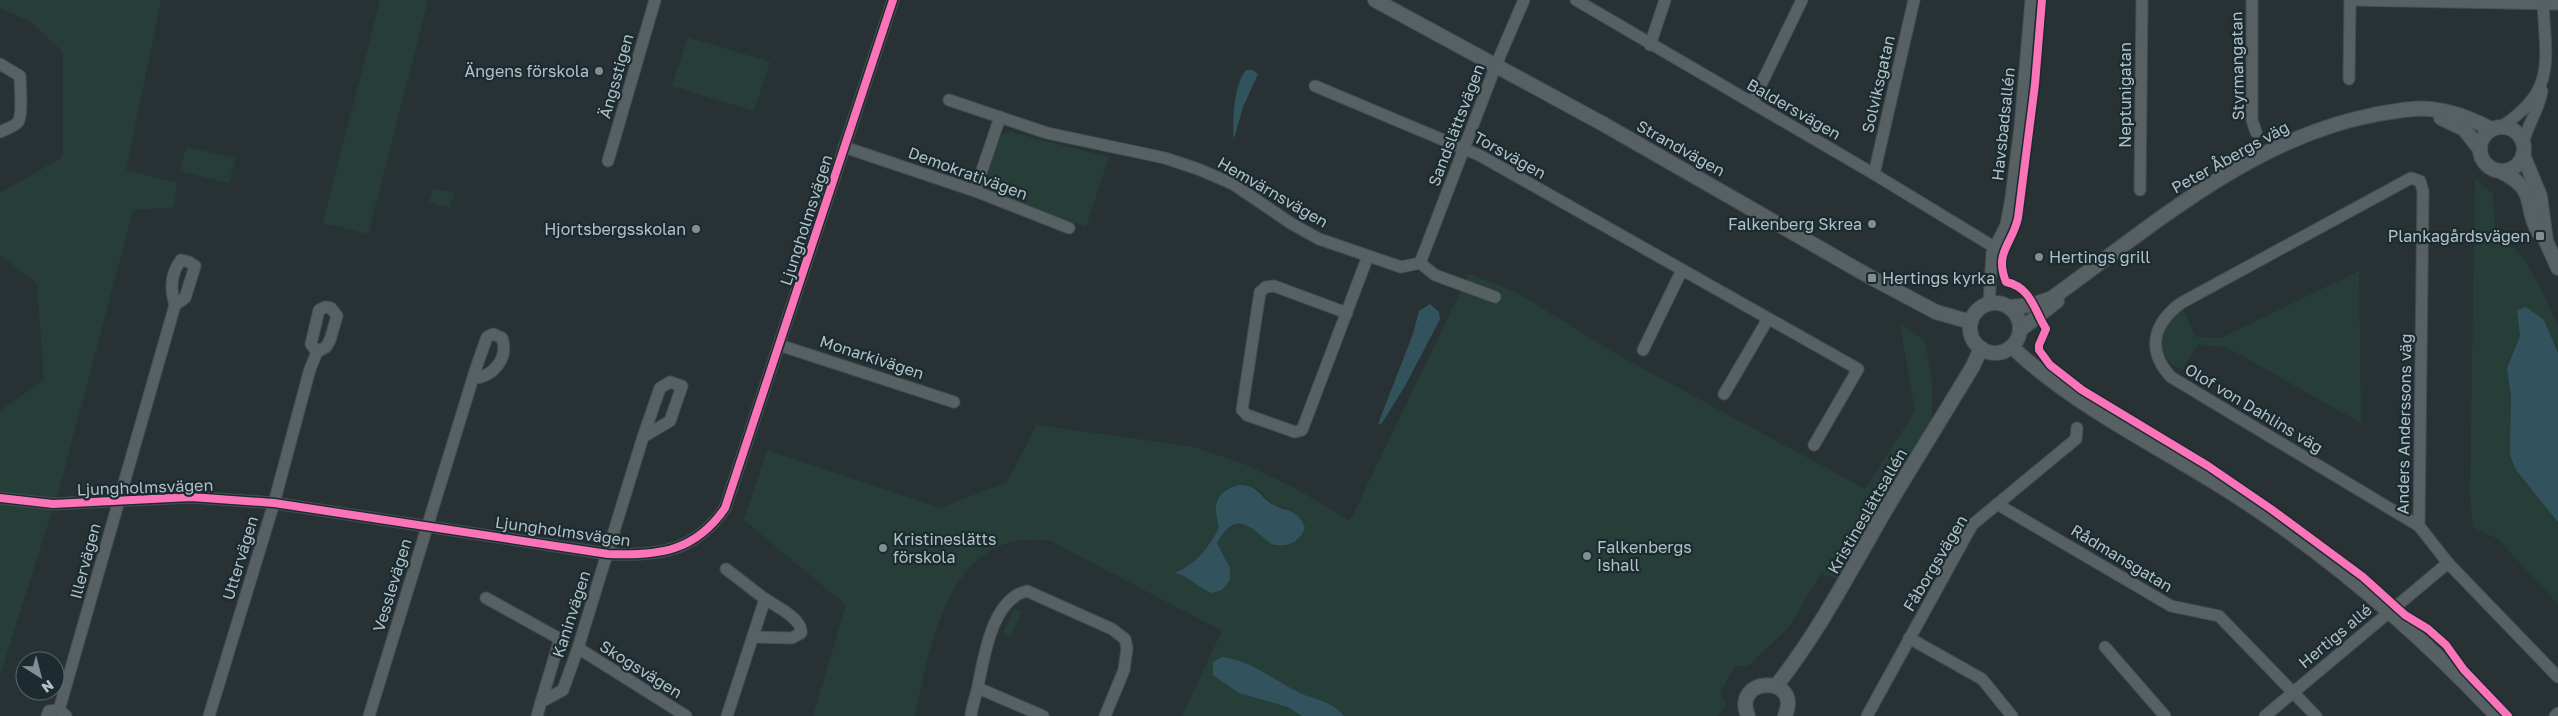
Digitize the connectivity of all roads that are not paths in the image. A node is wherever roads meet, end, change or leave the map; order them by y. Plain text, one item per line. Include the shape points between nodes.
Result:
1 (655, 0) edge
2 (893, 0) edge
3 (1376, 0) edge
4 (1524, 0) edge
5 (1576, 0) edge
6 (1665, 0) edge
7 (1802, 0) edge
8 (1914, 0) edge
9 (2031, 0) edge
10 (2142, 0) edge
11 (2252, 0) edge
12 (2350, 0) edge
13 (2543, 2) edge
14 (2558, 4) edge
15 (1650, 45) junction
16 (0, 64) edge
17 (1496, 65) junction
18 (2350, 79) dead end
19 (1314, 86) dead end
20 (2542, 91) junction
21 (949, 100) dead end
22 (1752, 103) junction
23 (1000, 117) junction
24 (2496, 128) junction
25 (0, 132) edge
26 (2256, 132) dead end
27 (2479, 148) junction
28 (850, 149) junction
29 (1466, 149) junction
30 (2523, 150) junction
31 (608, 161) dead end
32 (2500, 171) junction
33 (1874, 174) junction
34 (2417, 179) joint
35 (2140, 190) dead end
36 (975, 191) junction
37 (1069, 228) dead end
38 (2546, 241) junction
39 (1994, 247) junction
40 (1368, 256) junction
41 (1420, 263) junction
42 (2558, 268) edge
43 (1682, 270) junction
44 (1495, 297) dead end
45 (1989, 304) junction
46 (175, 305) dead end
47 (2010, 307) junction
48 (1347, 313) junction
49 (1768, 318) junction
50 (1971, 322) junction
51 (2020, 330) junction
52 (779, 345) junction
53 (2012, 347) junction
54 (1981, 348) junction
55 (1643, 350) dead end
56 (317, 352) dead end
57 (474, 378) dead end
58 (1724, 394) dead end
59 (954, 402) dead end
60 (2078, 428) dead end
61 (643, 437) junction
62 (1814, 446) dead end
63 (0, 498) edge
64 (120, 501) junction
65 (274, 503) junction
66 (1997, 504) junction
67 (428, 526) junction
68 (2419, 526) junction
69 (608, 554) junction
70 (2448, 562) junction
71 (726, 569) dead end
72 (486, 598) dead end
73 (765, 599) junction
74 (2390, 612) junction
75 (754, 636) junction
76 (1909, 638) junction
77 (2105, 647) dead end
78 (578, 648) junction
79 (2558, 678) edge
80 (1776, 686) junction
81 (978, 688) junction
82 (2293, 692) junction
83 (541, 702) junction
84 (63, 713) edge
85 (47, 716) edge
86 (209, 716) edge
87 (369, 716) edge
88 (537, 716) edge
89 (686, 716) edge
90 (726, 716) edge
91 (971, 716) edge
92 (1043, 716) edge
93 (1105, 716) edge
94 (1748, 716) edge
95 (1786, 716) edge
96 (1867, 716) edge
97 (2012, 716) edge
98 (2165, 716) edge
99 (2265, 716) edge
100 (2316, 716) edge
101 (2497, 716) edge

1 - 31 street, Ängsstigen
2 - 28 street, Ljungholmsvägen
3 - 17 street, Strandvägen
4 - 17 street, Sandslättsvägen
5 - 15 street, Baldersvägen
6 - 15 street
7 - 22 street
8 - 33 street, Solviksgatan
9 - 39 street, Havsbadsallén via 2011,198 2006,225
10 - 35 street, Neptunigatan
11 - 26 street, Styrmangatan via 2252,120
12 - 13 street
12 - 18 street
13 - 14 street
13 - 20 street via 2548,66
15 - 22 street, Baldersvägen
16 - 25 street via 20,76 20,119
17 - 29 street, Sandslättsvägen
17 - 50 street, Strandvägen via 1872,278 1936,312
19 - 29 street, Torsvägen
20 - 24 street via 2522,112
20 - 30 street via 2540,104 2526,129
21 - 23 street, Hemvärnsvägen
22 - 33 street, Baldersvägen
23 - 36 street
23 - 40 street, Hemvärnsvägen via 1047,132 1165,158 1198,169 1233,184 1305,232
24 - 27 street via 2482,137
24 - 30 street, Peter Åbergs väg via 2513,130
24 - 47 street, Peter Åbergs väg via 2428,109 2384,113 2322,129 2243,166 2194,195 2052,298 2032,305
27 - 32 street, Peter Åbergs väg via 2485,164
27 - 51 street, Peter Åbergs väg via 2457,124 2431,116 2361,125 2309,142 2234,180 2178,214
28 - 36 street, Demokrativägen
28 - 52 street, Ljungholmsvägen
29 - 41 street, Sandslättsvägen
29 - 43 street, Torsvägen
30 - 32 street via 2512,168
30 - 38 street, Peter Åbergs väg via 2540,196
32 - 38 street, Peter Åbergs väg via 2514,177 2526,190 2536,228
33 - 39 street, Baldersvägen
34 - 68 street, Anders Anderssons väg via 2423,186
34 - 68 street, Olof von Dahlins väg via 2404,181 2181,304 2163,319 2155,341 2161,364 2171,377
36 - 37 street, Demokrativägen
38 - 42 street, Peter Åbergs väg
39 - 45 street, Havsbadsallén via 1990,262
40 - 41 street, Hemvärnsvägen via 1401,267
40 - 48 street
41 - 44 street via 1434,275
43 - 49 street, Torsvägen
43 - 55 street
45 - 47 street via 2000,303
45 - 50 street via 1976,312
46 - 64 street, Illervägen
47 - 51 street via 2019,318
48 - 48 street via 1302,430 1295,432 1246,415 1242,410 1260,292 1274,286
49 - 58 street
49 - 62 street, Torsvägen via 1858,369
50 - 54 street via 1971,335
51 - 53 street
52 - 59 street, Monarkivägen
52 - 69 street, Ljungholmsvägen via 725,508 711,527 695,539 668,551
53 - 54 street via 1996,353
53 - 74 street via 2052,382 2289,532
54 - 80 street, Kristineslättsallén via 1831,608
56 - 65 street, Uttervägen
57 - 67 street, Vesslevägen
60 - 66 street, Fåborgsvägen via 2076,439
61 - 61 street, Kaninvägen via 670,421 682,386 670,382 660,388
61 - 69 street, Kaninvägen
63 - 64 street, Ljungholmsvägen via 53,504
64 - 65 street, Ljungholmsvägen via 191,496
64 - 84 street, Illervägen
65 - 67 street, Ljungholmsvägen
65 - 86 street, Uttervägen
66 - 76 street, Fåborgsvägen via 1972,525
66 - 82 street, Rådmansgatan via 2171,606 2219,616
67 - 69 street, Ljungholmsvägen
67 - 87 street, Vesslevägen
68 - 70 street, Anders Anderssons väg
69 - 78 street, Kaninvägen
70 - 74 street, Hertigs allé
70 - 79 street, Anders Anderssons väg
71 - 73 street
72 - 83 street, Kaninvägen via 560,639
73 - 75 street
73 - 75 street via 796,622 801,627 801,634 792,638
74 - 82 street, Hertigs allé
74 - 101 street
75 - 90 street
76 - 96 street, Fåborgsvägen
76 - 97 street via 1982,679
77 - 98 street
78 - 83 street, Kaninvägen via 563,690
78 - 89 street, Skogsvägen
80 - 94 street via 1761,685 1751,692 1746,705
80 - 95 street via 1787,698
81 - 91 street
81 - 92 street
81 - 93 street via 984,652 995,622 1017,595 1032,592 1112,629 1125,639 1124,670
82 - 99 street, Hertigs allé
82 - 100 street, Rådmansgatan
83 - 88 street, Kaninvägen
84 - 85 street, Illervägen via 49,710

